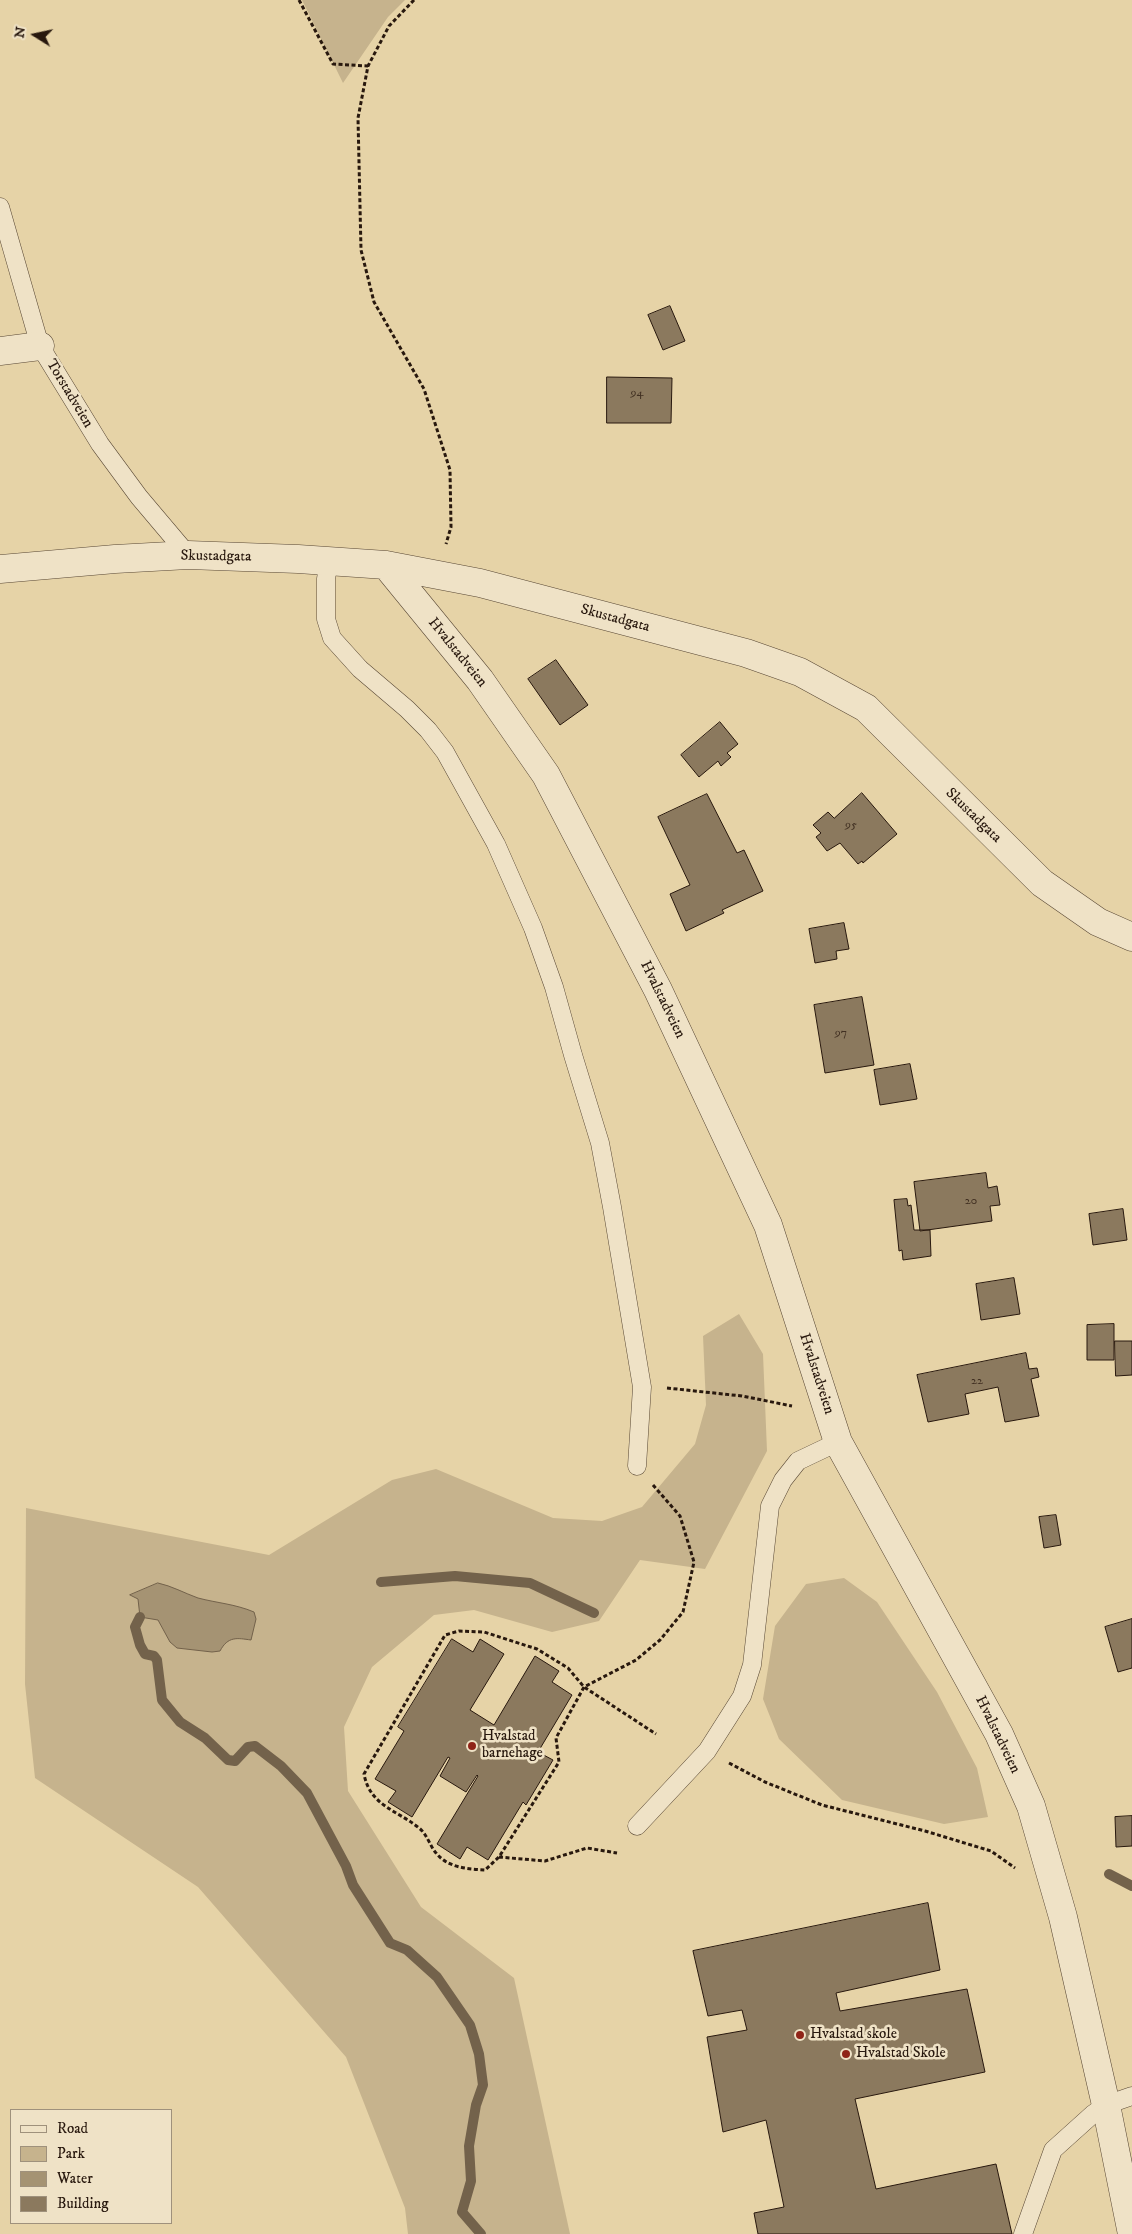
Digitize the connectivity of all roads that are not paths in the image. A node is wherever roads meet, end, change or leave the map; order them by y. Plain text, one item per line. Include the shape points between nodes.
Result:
1 (0, 207) edge
2 (40, 346) junction
3 (0, 351) edge
4 (188, 555) junction
5 (329, 560) junction
6 (386, 565) junction
7 (0, 569) edge
8 (1132, 937) edge
9 (838, 1442) junction
10 (637, 1466) road end
11 (637, 1826) dead end
12 (1132, 2096) edge
13 (1106, 2105) junction
14 (1023, 2234) edge
15 (1132, 2234) edge

1 - 2 lane, Torstadveien
2 - 3 street
2 - 4 lane, Torstadveien via 100,444
4 - 5 street, Skustadgata
4 - 7 street, Skustadgata
5 - 6 street, Skustadgata
5 - 10 lane via 326,619 332,638 360,669 407,708 445,752 496,844 533,928 554,987 600,1143 642,1387
6 - 8 street, Skustadgata via 480,583 746,653 800,672 866,708 1042,883 1098,922
6 - 9 street, Hvalstadveien via 480,680 546,775 658,990 768,1224
9 - 11 lane via 798,1461 783,1480 770,1506 752,1666 742,1696 707,1751
9 - 13 street, Hvalstadveien via 999,1734 1031,1806 1063,1917
12 - 13 lane
13 - 14 lane via 1053,2150
13 - 15 street, Hvalstadveien

